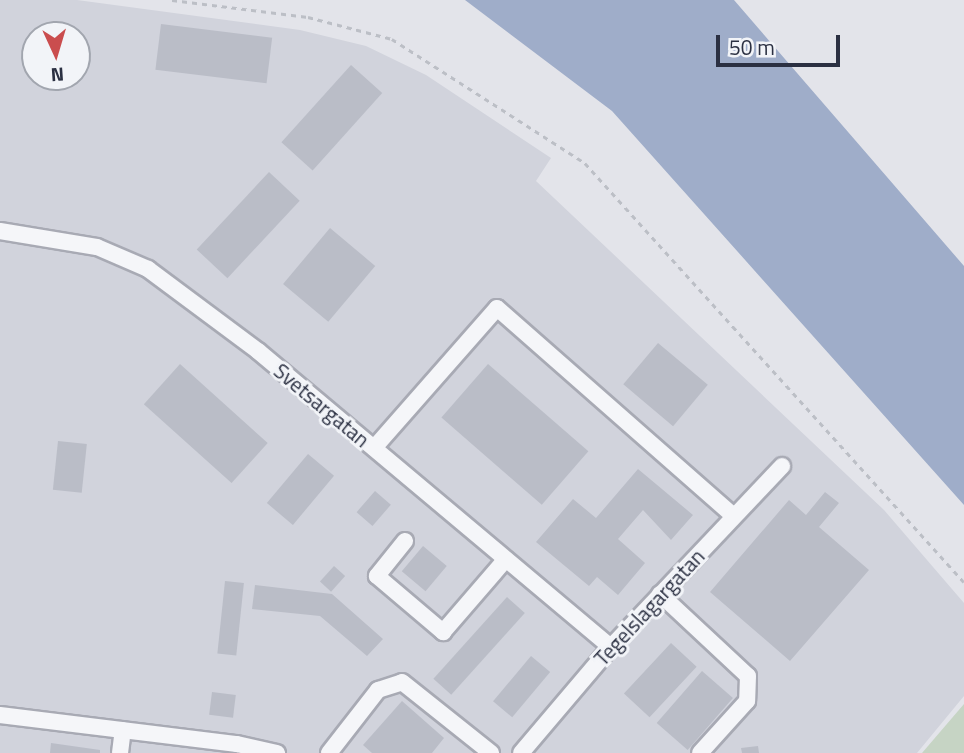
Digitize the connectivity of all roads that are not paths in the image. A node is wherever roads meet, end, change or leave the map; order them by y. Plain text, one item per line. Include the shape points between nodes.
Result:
1 (0, 231) edge
2 (374, 448) junction
3 (782, 466) dead end
4 (734, 516) junction
5 (405, 541) dead end
6 (506, 559) junction
7 (660, 594) junction
8 (611, 647) junction
9 (0, 715) edge
10 (123, 730) junction
11 (120, 753) edge
12 (277, 753) edge
13 (329, 753) edge
14 (491, 753) edge
15 (521, 753) edge
16 (700, 753) edge

1 - 2 street, Svetsargatan via 97,247 148,269 207,311
2 - 4 street via 496,308
2 - 6 street, Svetsargatan
3 - 4 street, Tegelslagargatan
4 - 7 street, Tegelslagargatan
5 - 6 street via 377,576 443,632
6 - 8 street, Svetsargatan
7 - 8 street, Tegelslagargatan
7 - 16 street via 748,676 747,701
8 - 15 street, Tegelslagargatan
9 - 10 street
10 - 11 street
10 - 12 street
13 - 14 street via 378,690 402,682

